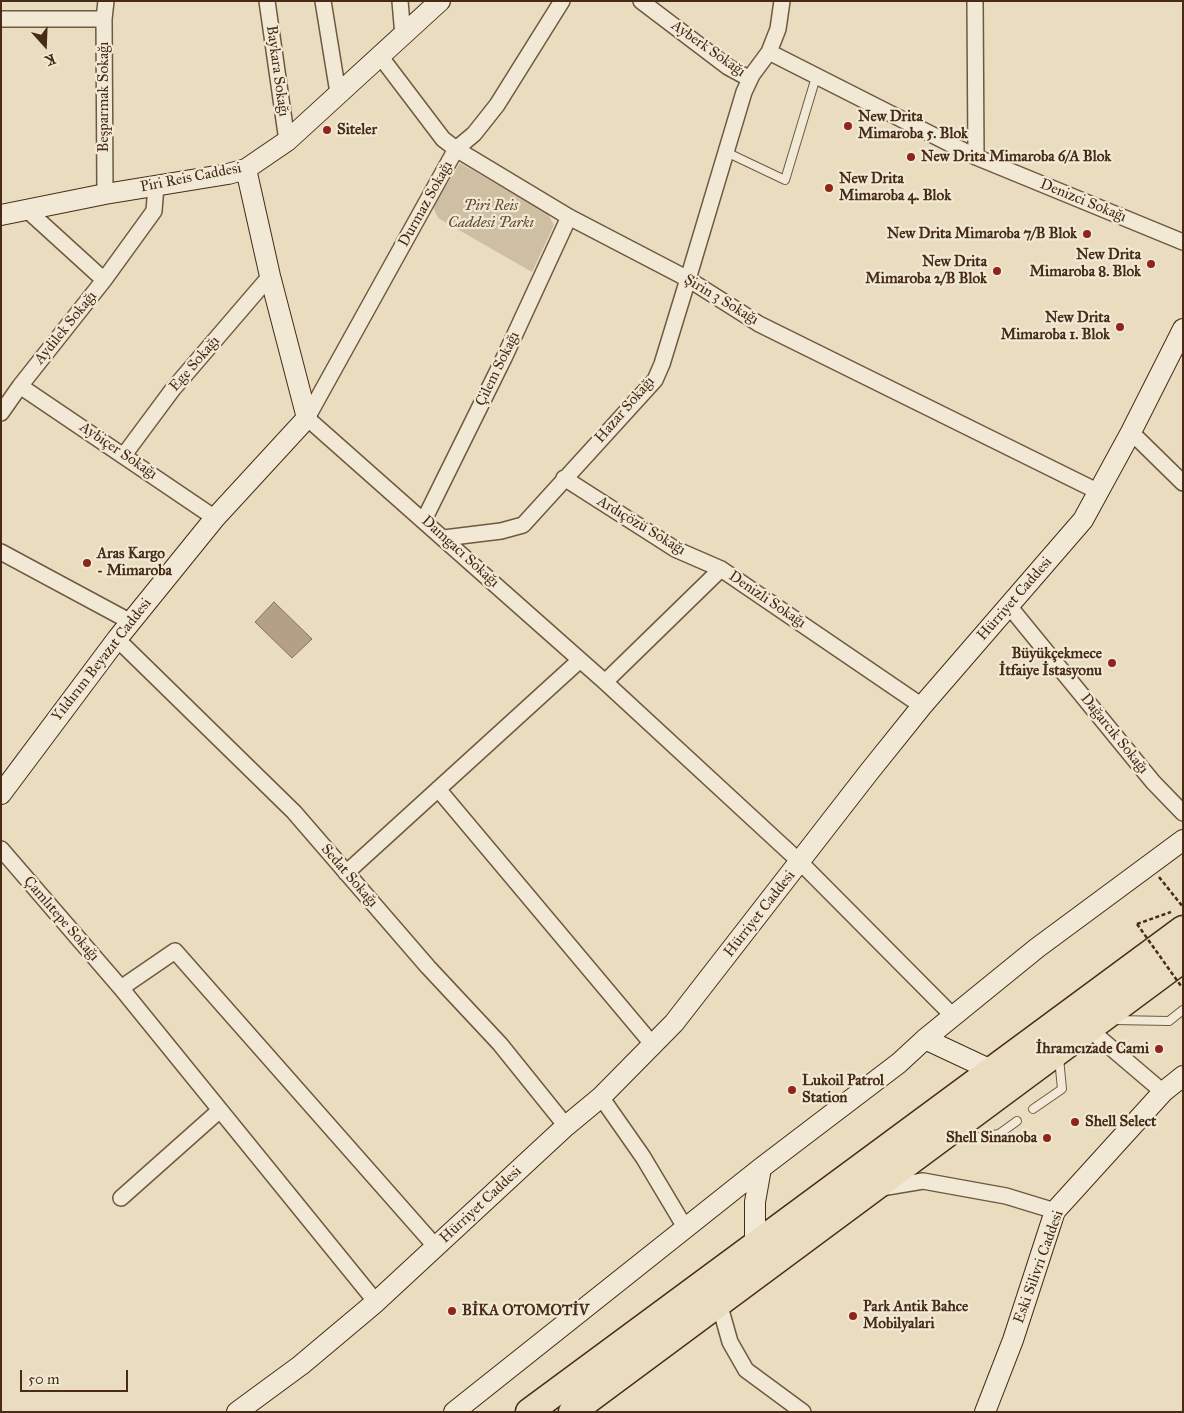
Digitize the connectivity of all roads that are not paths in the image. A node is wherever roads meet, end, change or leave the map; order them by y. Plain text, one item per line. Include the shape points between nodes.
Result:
1 (106, 1) edge
2 (267, 1) edge
3 (323, 1) edge
4 (400, 1) edge
5 (440, 1) edge
6 (562, 1) edge
7 (641, 1) edge
8 (782, 1) edge
9 (975, 1) edge
10 (1, 19) edge
11 (104, 19) junction
12 (403, 36) junction
13 (768, 52) junction
14 (380, 56) junction
15 (816, 77) junction
16 (750, 79) junction
17 (338, 93) junction
18 (287, 141) junction
19 (456, 149) junction
20 (726, 152) junction
21 (976, 157) junction
22 (246, 169) junction
23 (156, 186) junction
24 (105, 194) junction
25 (26, 209) junction
26 (1, 215) edge
27 (570, 217) junction
28 (1183, 242) edge
29 (270, 276) junction
30 (688, 279) junction
31 (104, 280) junction
32 (1183, 329) edge
33 (20, 386) junction
34 (1, 413) edge
35 (307, 418) junction
36 (1131, 432) junction
37 (124, 455) junction
38 (564, 478) junction
39 (1183, 483) edge
40 (1099, 492) junction
41 (215, 518) junction
42 (424, 520) junction
43 (444, 538) junction
44 (1, 552) edge
45 (721, 569) junction
46 (1009, 606) junction
47 (131, 622) junction
48 (117, 639) junction
49 (580, 660) junction
50 (605, 682) junction
51 (922, 706) junction
52 (438, 789) junction
53 (1, 794) edge
54 (1183, 813) edge
55 (1183, 840) edge
56 (1, 849) edge
57 (800, 862) junction
58 (346, 873) junction
59 (1178, 920) edge
60 (1183, 959) edge
61 (121, 988) junction
62 (1183, 1010) edge
63 (953, 1016) junction
64 (1095, 1025) junction
65 (925, 1039) junction
66 (653, 1045) junction
67 (1058, 1053) junction
68 (991, 1070) junction
69 (1176, 1086) edge
70 (601, 1098) junction
71 (1033, 1109) dead end
72 (220, 1110) junction
73 (1017, 1121) dead end
74 (566, 1126) junction
75 (944, 1138) junction
76 (761, 1168) junction
77 (874, 1189) junction
78 (121, 1198) dead end
79 (1055, 1211) junction
80 (686, 1229) junction
81 (436, 1247) junction
82 (755, 1247) junction
83 (376, 1302) junction
84 (719, 1303) junction
85 (237, 1412) edge
86 (454, 1412) edge
87 (530, 1412) edge
88 (572, 1412) edge
89 (803, 1412) edge
90 (985, 1412) edge

1 - 11 street, Beşparmak Sokağı
2 - 18 street, Baykara Sokağı
3 - 17 street
4 - 12 street
5 - 12 main road, Piri Reis Caddesi
6 - 19 street, Durmaz Sokağı via 497,105 474,134
7 - 16 street, Ayberk Sokağı via 728,67
8 - 13 street, Hazar Sokağı via 778,29
9 - 21 street
10 - 11 street
11 - 24 street, Beşparmak Sokağı
12 - 14 main road, Piri Reis Caddesi
13 - 15 street, Denizci Sokağı
13 - 16 street, Hazar Sokağı
14 - 17 main road, Piri Reis Caddesi
14 - 19 street, Şirin 3 Sokağı via 443,139
15 - 20 lane via 785,180
15 - 21 street, Denizci Sokağı
16 - 20 street, Hazar Sokağı
17 - 18 main road, Piri Reis Caddesi
18 - 22 main road, Piri Reis Caddesi
19 - 27 street, Şirin 3 Sokağı
19 - 35 street, Durmaz Sokağı
20 - 30 street, Hazar Sokağı
21 - 28 street, Denizci Sokağı
22 - 23 main road, Piri Reis Caddesi
22 - 29 main road
23 - 24 main road, Piri Reis Caddesi
23 - 31 street via 154,211
24 - 25 main road, Piri Reis Caddesi
25 - 26 main road, Piri Reis Caddesi
25 - 31 street, Aydilek Sokağı
27 - 30 street, Şirin 3 Sokağı
27 - 42 street, Çilem Sokağı
29 - 35 main road
29 - 37 street, Ege Sokağı via 173,388
30 - 38 street, Hazar Sokağı via 654,380
30 - 40 street, Şirin 3 Sokağı via 759,324
31 - 33 street, Aydilek Sokağı
32 - 36 main road, Hürriyet Caddesi
33 - 34 street, Aydilek Sokağı
33 - 37 street, Aybiçer Sokağı
35 - 41 main road, Yıldırım Beyazıt Caddesi
35 - 42 street, Damgacı Sokağı
36 - 39 street
36 - 40 main road, Hürriyet Caddesi
37 - 41 street, Aybiçer Sokağı
38 - 43 street, Hazar Sokağı via 523,525
38 - 45 street, Ardıçözü Sokağı via 675,549
40 - 46 main road, Hürriyet Caddesi via 1083,520
41 - 47 main road, Yıldırım Beyazıt Caddesi
42 - 43 street, Damgacı Sokağı
43 - 49 street, Damgacı Sokağı
44 - 47 street
45 - 50 street, Denizli Sokağı
45 - 51 street, Denizli Sokağı
46 - 51 main road, Hürriyet Caddesi
46 - 54 street, Dağarcık Sokağı
47 - 48 main road, Yıldırım Beyazıt Caddesi
48 - 53 main road, Yıldırım Beyazıt Caddesi
48 - 58 street, Sedat Sokağı via 294,812
49 - 50 street, Damgacı Sokağı
49 - 52 street
50 - 57 street, Damgacı Sokağı
51 - 57 main road, Hürriyet Caddesi
52 - 58 street
52 - 66 street
55 - 63 main road via 1037,948
56 - 61 street, Çamlıtepe Sokağı
57 - 63 street, Damgacı Sokağı
57 - 66 main road, Hürriyet Caddesi via 674,1023
58 - 74 street, Sedat Sokağı via 500,1044
59 - 68 highway
60 - 64 highway
61 - 72 street, Çamlıtepe Sokağı
61 - 81 street via 175,951
62 - 64 lane via 1169,1020
63 - 65 main road
64 - 67 highway
64 - 69 street
65 - 68 main road
65 - 76 main road via 892,1069
66 - 70 main road, Hürriyet Caddesi
67 - 71 lane via 1062,1089
67 - 75 highway
68 - 82 highway
69 - 79 main road, Eski Silivri Caddesi
70 - 74 main road, Hürriyet Caddesi
70 - 80 street via 643,1157
72 - 78 street
72 - 83 street, Çamlıtepe Sokağı
73 - 75 lane via 999,1134 968,1139
74 - 81 main road, Hürriyet Caddesi
75 - 77 highway
76 - 80 main road
76 - 82 main road via 755,1202
77 - 79 street via 923,1181 1006,1196
77 - 84 highway
79 - 90 main road, Eski Silivri Caddesi via 1013,1340
80 - 86 main road
81 - 83 main road, Hürriyet Caddesi
82 - 87 highway
83 - 85 main road, Hürriyet Caddesi
84 - 88 highway
84 - 89 street via 730,1342 746,1370

